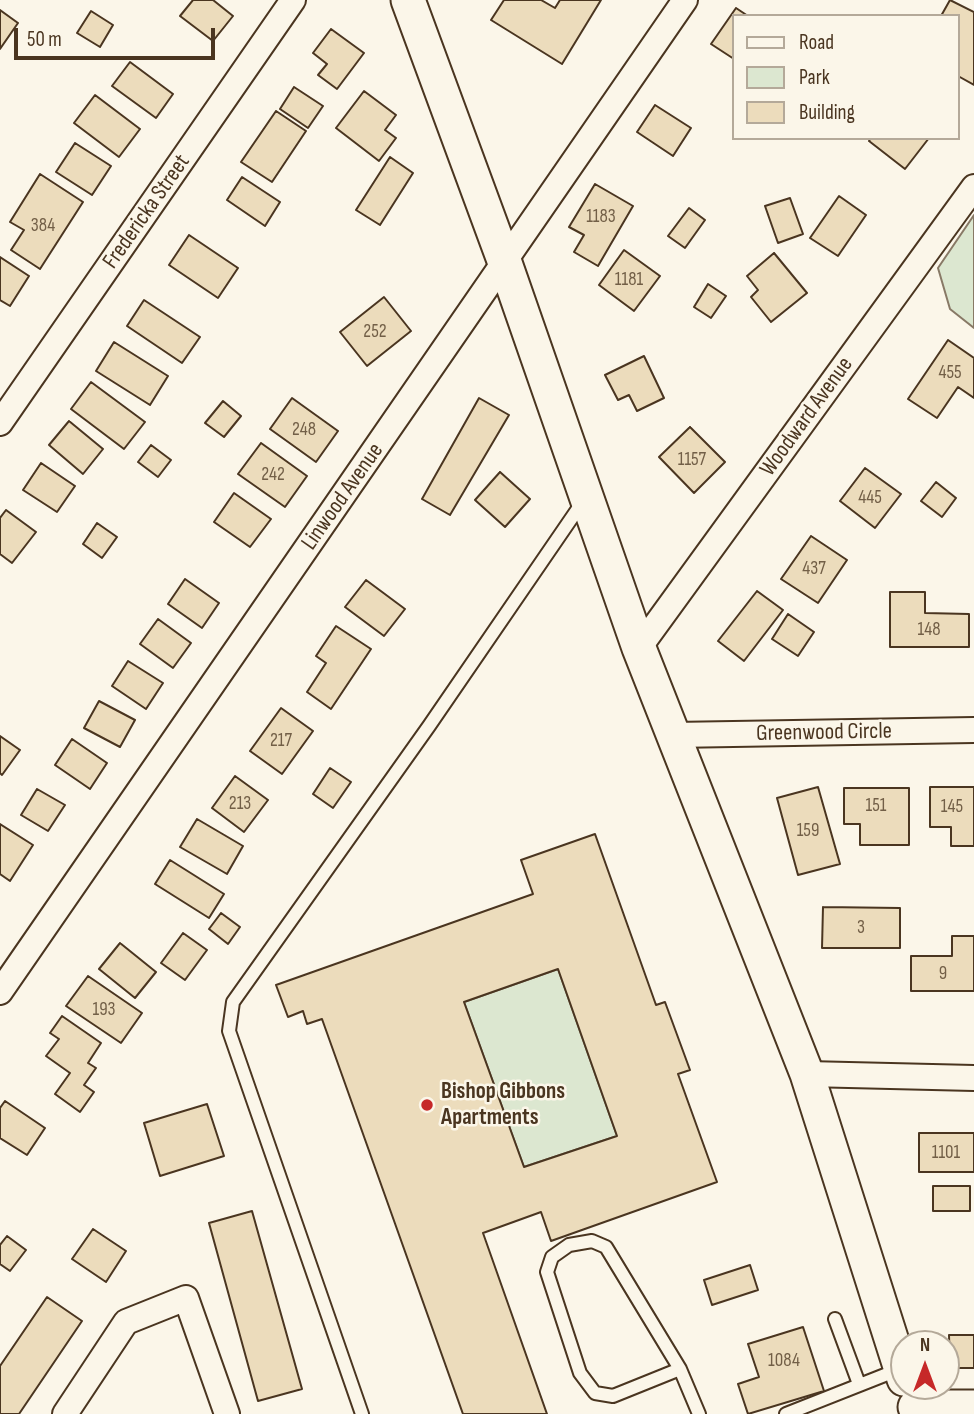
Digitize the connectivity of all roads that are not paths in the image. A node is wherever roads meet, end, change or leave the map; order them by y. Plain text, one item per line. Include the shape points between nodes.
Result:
1 (293, 0) edge
2 (408, 0) edge
3 (685, 0) edge
4 (974, 187) edge
5 (505, 263) junction
6 (0, 424) edge
7 (586, 497) junction
8 (639, 648) junction
9 (974, 730) edge
10 (673, 735) junction
11 (0, 992) edge
12 (807, 1074) junction
13 (974, 1078) edge
14 (835, 1319) dead end
15 (890, 1335) edge
16 (680, 1369) junction
17 (859, 1384) junction
18 (890, 1388) edge
19 (943, 1400) edge
20 (974, 1408) edge
21 (65, 1414) edge
22 (227, 1414) edge
23 (362, 1414) edge
24 (699, 1414) edge
25 (786, 1414) edge

1 - 6 street, Fredericka Street
2 - 5 street
3 - 5 street, Linwood Avenue
4 - 8 street, Woodward Avenue
5 - 7 street
5 - 11 street, Linwood Avenue
7 - 8 street
7 - 23 lane via 233,1002 229,1031
8 - 10 street
9 - 10 street, Greenwood Circle
10 - 12 street
12 - 13 street
12 - 15 street
14 - 17 lane
16 - 16 lane via 606,1247 592,1241 569,1245 552,1258 547,1272 580,1373 595,1393 613,1396
16 - 24 lane
17 - 18 lane
17 - 25 lane
19 - 20 street
21 - 22 street via 126,1322 186,1298

